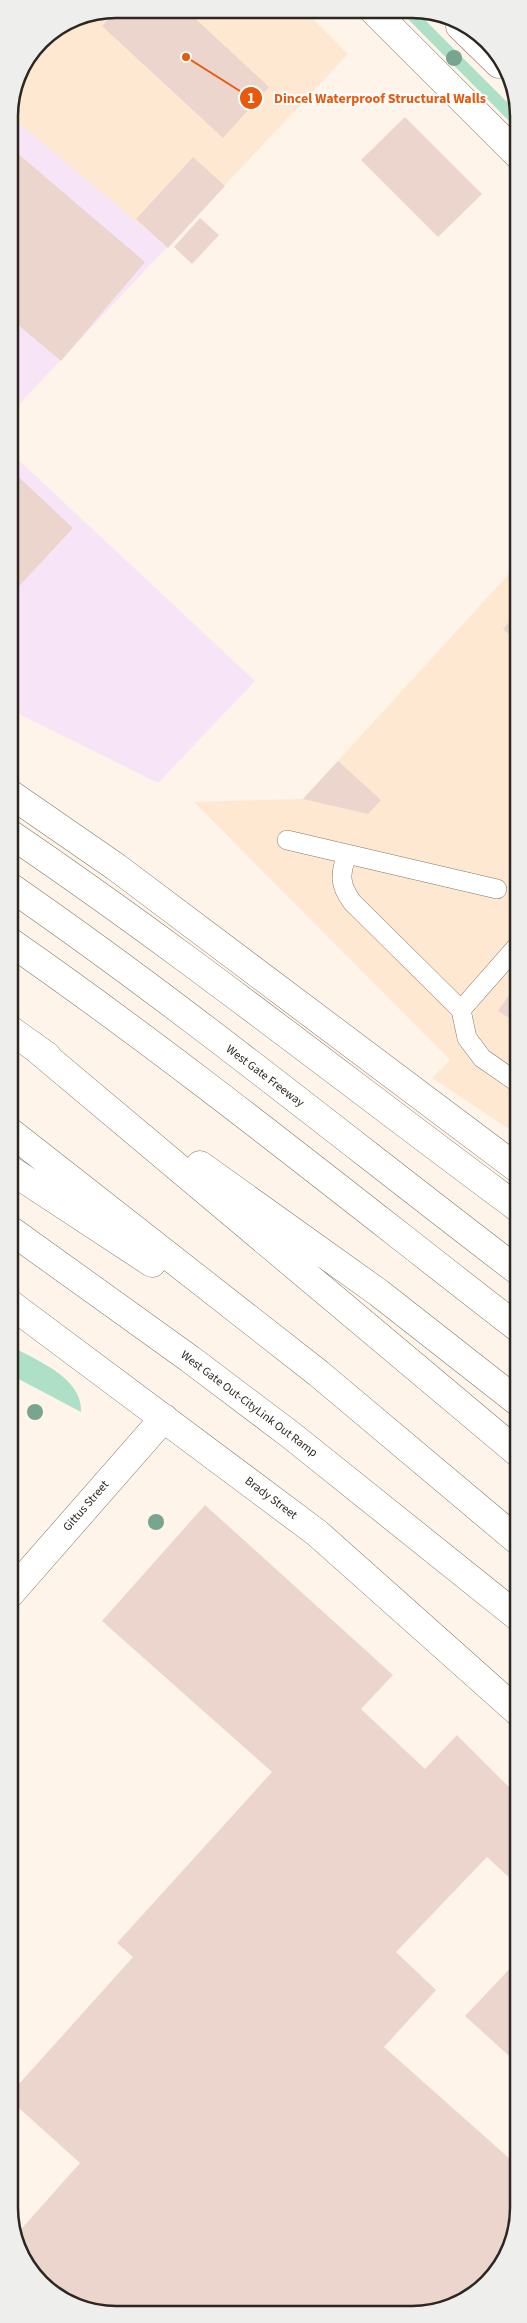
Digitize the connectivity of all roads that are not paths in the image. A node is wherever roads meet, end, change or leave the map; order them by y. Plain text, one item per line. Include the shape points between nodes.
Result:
1 (381, 18) edge
2 (510, 147) edge
3 (18, 799) edge
4 (18, 839) edge
5 (287, 840) dead end
6 (347, 854) junction
7 (497, 889) dead end
8 (18, 892) edge
9 (18, 947) edge
10 (510, 955) edge
11 (461, 1010) junction
12 (18, 1036) edge
13 (32, 1045) junction
14 (510, 1077) edge
15 (18, 1138) edge
16 (510, 1163) edge
17 (18, 1175) edge
18 (509, 1202) edge
19 (18, 1235) edge
20 (509, 1264) edge
21 (18, 1310) edge
22 (509, 1321) edge
23 (318, 1373) junction
24 (509, 1395) edge
25 (164, 1418) junction
26 (509, 1446) edge
27 (509, 1534) edge
28 (18, 1586) edge
29 (482, 1588) junction
30 (509, 1610) edge
31 (509, 1619) edge
32 (509, 1704) edge

1 - 2 main road
3 - 16 main road via 116,867
4 - 18 main road via 217,982
5 - 6 lane
6 - 7 lane
6 - 11 lane via 340,880 348,897
8 - 20 main road, West Gate Freeway via 260,1072
9 - 22 main road via 292,1150
10 - 11 lane
11 - 14 lane via 472,1046 482,1058
12 - 13 main road
13 - 24 main road via 379,1293
13 - 26 main road
15 - 23 main road
17 - 23 main road
19 - 29 main road, West Gate Out-CityLink Out Ramp via 292,1436
21 - 25 main road, Brady Street
23 - 27 main road
25 - 28 main road, Gittus Street
25 - 32 main road, Brady Street via 317,1533
29 - 30 main road
29 - 31 main road

